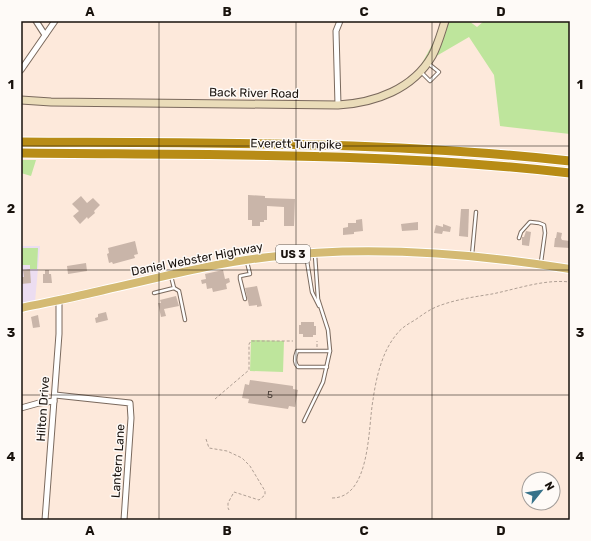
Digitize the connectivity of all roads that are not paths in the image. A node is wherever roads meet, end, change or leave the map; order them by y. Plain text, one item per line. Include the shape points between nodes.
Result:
1 (36, 21) edge
2 (55, 21) edge
3 (445, 21) edge
4 (339, 22) edge
5 (45, 35) junction
6 (427, 63) junction
7 (21, 70) edge
8 (420, 71) junction
9 (21, 100) edge
10 (338, 105) junction
11 (21, 142) edge
12 (21, 153) edge
13 (570, 161) edge
14 (570, 173) edge
15 (476, 212) dead end
16 (519, 238) dead end
17 (315, 252) junction
18 (306, 253) junction
19 (472, 257) junction
20 (247, 260) junction
21 (540, 265) junction
22 (570, 269) edge
23 (171, 275) junction
24 (174, 288) junction
25 (154, 293) dead end
26 (244, 299) dead end
27 (59, 300) junction
28 (21, 308) edge
29 (320, 308) junction
30 (185, 320) dead end
31 (330, 351) junction
32 (327, 367) junction
33 (54, 398) junction
34 (21, 408) edge
35 (304, 421) dead end
36 (45, 520) edge
37 (124, 520) edge

1 - 5 street
2 - 5 street
3 - 6 street, Back River Road
4 - 10 street via 336,31
5 - 7 street
6 - 8 street, Back River Road
6 - 8 lane via 439,72 430,81
8 - 10 street, Back River Road via 399,89 382,97
9 - 10 street, Back River Road
11 - 13 highway, Everett Turnpike via 357,145 453,150
12 - 14 highway, Everett Turnpike via 353,157 449,162
15 - 19 lane
16 - 21 lane via 530,222 544,225
17 - 18 main road, Daniel Webster Highway / US 3
17 - 19 main road, Daniel Webster Highway / US 3 via 391,251
17 - 29 lane
18 - 20 main road, Daniel Webster Highway / US 3
18 - 29 lane via 312,292
19 - 21 main road, Daniel Webster Highway / US 3
20 - 23 main road, Daniel Webster Highway / US 3
20 - 26 lane via 250,274 240,276
21 - 22 main road, Daniel Webster Highway / US 3
23 - 24 lane
23 - 27 main road, Daniel Webster Highway / US 3
24 - 25 lane
24 - 30 lane via 179,291
27 - 28 main road, Daniel Webster Highway / US 3
27 - 33 street, Hilton Drive
29 - 31 lane via 328,330
31 - 32 lane
31 - 32 lane via 297,351 295,354 298,367
32 - 35 lane via 320,391
33 - 34 street
33 - 36 street, Hilton Drive
33 - 37 street, Lantern Lane via 130,403

